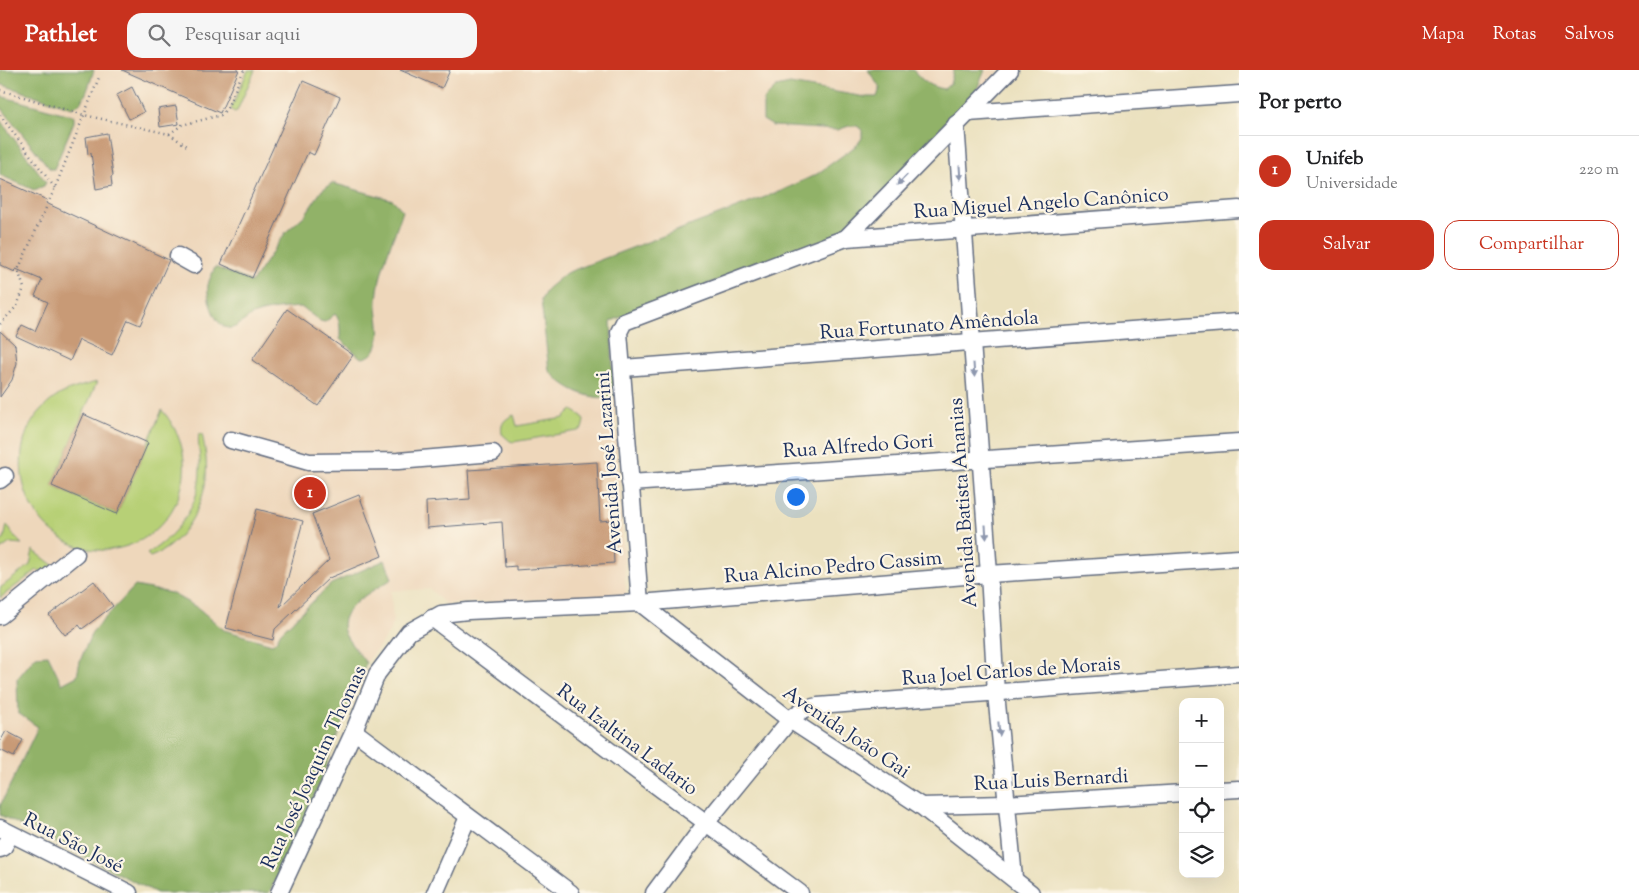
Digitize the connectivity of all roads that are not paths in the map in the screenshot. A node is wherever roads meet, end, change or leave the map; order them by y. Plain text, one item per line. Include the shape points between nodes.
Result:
1 (1010, 70) edge
2 (1239, 94) edge
3 (962, 119) junction
4 (1239, 209) edge
5 (964, 229) junction
6 (846, 238) junction
7 (178, 256) dead end
8 (194, 265) dead end
9 (1239, 322) edge
10 (972, 342) junction
11 (623, 368) junction
12 (230, 440) dead end
13 (1239, 442) edge
14 (493, 453) dead end
15 (981, 458) junction
16 (630, 483) junction
17 (76, 554) dead end
18 (1239, 558) edge
19 (989, 574) junction
20 (640, 603) junction
21 (0, 616) edge
22 (432, 618) junction
23 (1239, 674) edge
24 (996, 692) junction
25 (790, 720) junction
26 (354, 731) junction
27 (1239, 789) edge
28 (1224, 790) edge
29 (1179, 793) edge
30 (1006, 804) junction
31 (921, 806) junction
32 (468, 817) junction
33 (706, 823) junction
34 (5, 831) edge
35 (0, 849) edge
36 (1014, 878) junction
37 (128, 893) edge
38 (279, 893) edge
39 (435, 893) edge
40 (571, 893) edge
41 (654, 893) edge
42 (800, 893) edge
43 (1030, 893) edge

1 - 3 street
2 - 3 street
3 -> 5 street, Avenida Batista Ananias
3 -> 6 street
4 - 5 street, Rua Miguel Angelo Canônico
5 - 6 street, Rua Miguel Angelo Canônico
5 - 10 street, Avenida Batista Ananias
6 - 11 street, Avenida José Lazarini via 624,322 619,332
7 - 8 street
9 - 10 street, Rua Fortunato Amêndola
10 - 11 street, Rua Fortunato Amêndola
10 -> 15 street, Avenida Batista Ananias
11 - 16 street, Avenida José Lazarini
12 - 14 street via 309,462 398,461
13 - 15 street, Rua Alfredo Gori
15 - 16 street, Rua Alfredo Gori
15 -> 19 street, Avenida Batista Ananias
16 - 20 street, Avenida José Lazarini
17 - 21 street
18 - 19 street, Rua Alcino Pedro Cassim
19 - 20 street, Rua Alcino Pedro Cassim
19 - 24 street, Avenida Batista Ananias
20 - 22 street, Rua José Joaquim Thomas via 468,611
20 - 25 street, Avenida João Gai
22 - 26 street, Rua José Joaquim Thomas via 409,632 377,674
22 - 33 street, Rua Izaltina Ladario
23 - 24 street, Rua Joel Carlos de Morais
24 - 25 street, Rua Joel Carlos de Morais via 818,706 805,708
24 -> 30 street, Avenida Batista Ananias
25 - 31 street, Avenida João Gai
25 - 33 street, Rua Joel Carlos de Morais
26 - 32 street
26 - 38 street, Rua José Joaquim Thomas
27 - 28 street
29 - 30 street, Rua Luis Bernardi
30 - 31 street, Rua Luis Bernardi
30 - 36 street, Avenida Batista Ananias
31 - 36 street, Avenida João Gai
32 - 39 street
32 - 40 street
33 - 41 street, Rua Joel Carlos de Morais
33 - 42 street, Rua Izaltina Ladario
34 - 35 street via 3,848
34 - 37 street, Rua São José
36 - 43 street, Avenida João Gai

